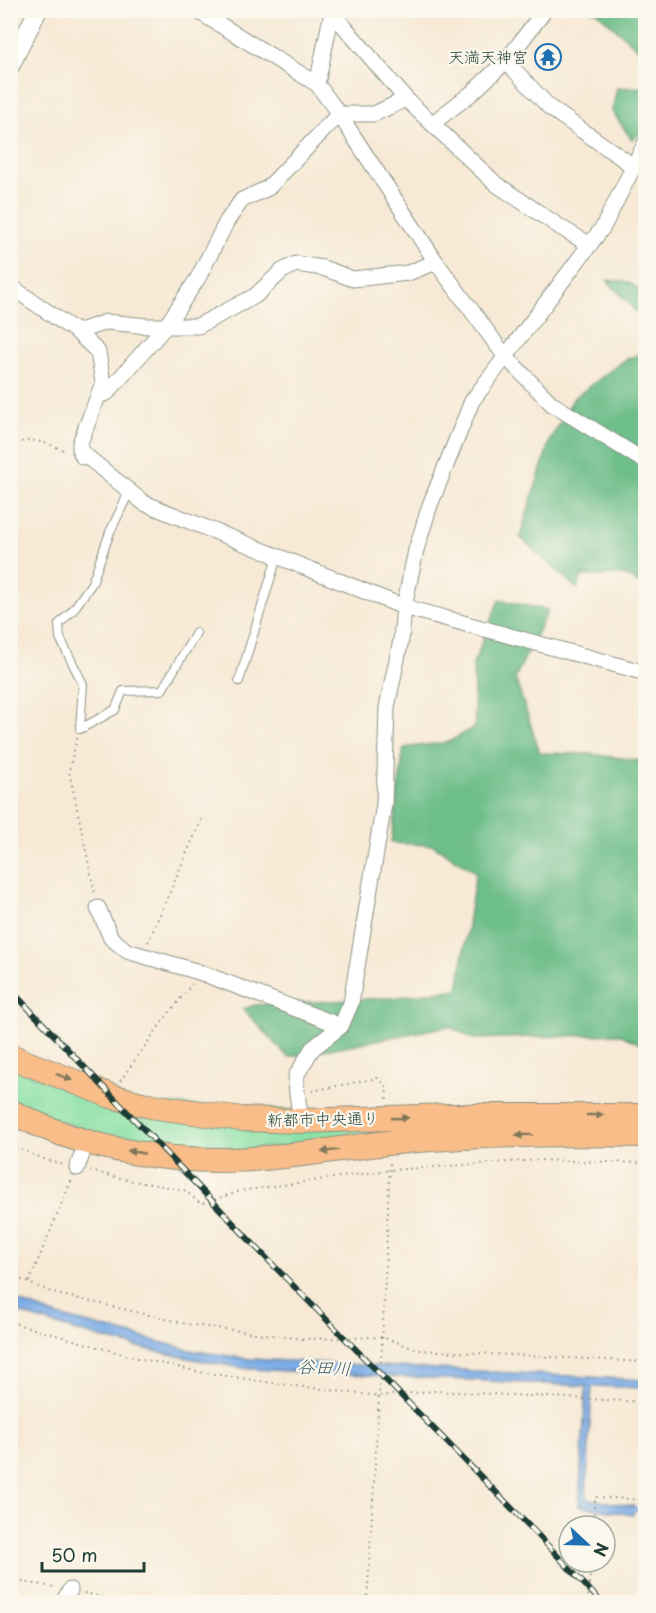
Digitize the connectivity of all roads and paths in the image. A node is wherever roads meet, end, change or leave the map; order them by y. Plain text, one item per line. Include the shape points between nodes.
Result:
1 (38, 10) edge
2 (196, 10) edge
3 (545, 10) edge
4 (331, 11) edge
5 (506, 62) junction
6 (10, 66) edge
7 (317, 84) junction
8 (406, 99) junction
9 (339, 114) junction
10 (433, 123) junction
11 (645, 142) edge
12 (633, 166) junction
13 (590, 244) junction
14 (436, 262) junction
15 (10, 286) edge
16 (166, 326) junction
17 (77, 332) junction
18 (505, 356) junction
19 (98, 396) junction
20 (10, 446) edge
21 (81, 454) junction
22 (645, 462) edge
23 (129, 492) junction
24 (278, 557) junction
25 (404, 607) junction
26 (196, 633) dead end
27 (645, 673) edge
28 (239, 681) dead end
29 (80, 729) junction
30 (202, 818) dead end
31 (98, 908) joint
32 (142, 955) junction
33 (199, 972) junction
34 (341, 1026) junction
35 (10, 1055) edge
36 (297, 1094) junction
37 (111, 1096) junction
38 (387, 1107) dead end
39 (10, 1112) edge
40 (645, 1116) edge
41 (301, 1121) junction
42 (645, 1135) edge
43 (87, 1141) junction
44 (10, 1145) edge
45 (389, 1157) dead end
46 (645, 1163) edge
47 (76, 1168) junction
48 (390, 1170) junction
49 (10, 1275) edge
50 (28, 1283) junction
51 (10, 1322) edge
52 (382, 1337) junction
53 (645, 1362) edge
54 (379, 1394) junction
55 (645, 1402) edge
56 (645, 1500) edge
57 (594, 1514) edge
58 (590, 1574) edge
59 (367, 1602) edge
60 (588, 1602) edge

1 - 6 street
2 - 7 street
3 - 5 street
4 - 7 street
4 - 8 street
5 - 10 street
5 - 12 street via 550,108
7 - 9 street
8 - 9 street via 374,114
8 - 10 street
9 - 14 street
9 - 16 street via 268,188 242,200
10 - 13 street via 496,184
11 - 12 street
12 - 13 street
13 - 18 street
14 - 16 street via 408,273 353,279 323,268 296,264 282,271 255,296 198,326
14 - 18 street
15 - 17 street
16 - 17 street via 106,322
16 - 19 street via 106,393
17 - 19 street via 98,352 103,383
18 - 22 street via 552,404
18 - 25 street via 472,401 438,484 416,550
19 - 21 street via 80,443
20 - 21 path via 37,440
21 - 23 street
23 - 24 street via 144,503
23 - 29 lane via 92,583 59,624 60,638 83,684
24 - 25 street
24 - 28 lane
25 - 27 street
25 - 34 street via 387,707 384,804 351,1003
26 - 29 lane via 162,690 123,691 115,711
29 - 31 path via 69,771
30 - 32 path
31 - 32 street via 111,938 127,951
32 - 33 street
33 - 34 street
33 - 37 path
34 - 36 street via 312,1049 296,1076
35 -> 37 main road, 新都市中央通り
36 - 38 path via 377,1078 386,1085
36 - 41 street
37 - 41 main road, 新都市中央通り via 150,1106 242,1119
39 - 43 main road, 新都市中央通り
41 -> 40 main road, 新都市中央通り
42 -> 43 main road, 新都市中央通り via 481,1136 252,1159 198,1160 145,1154
43 - 47 street
44 - 47 path
45 - 48 path
46 - 48 path via 538,1160
47 - 48 path via 184,1190 201,1204 240,1191
47 - 50 path
48 - 52 path
49 - 50 path
50 - 52 path via 52,1293 192,1325 304,1339
51 - 54 path via 200,1372
52 - 53 path via 419,1350
52 - 54 path
54 - 55 path via 434,1391
54 - 59 path
56 - 57 path via 595,1497
58 - 60 path

